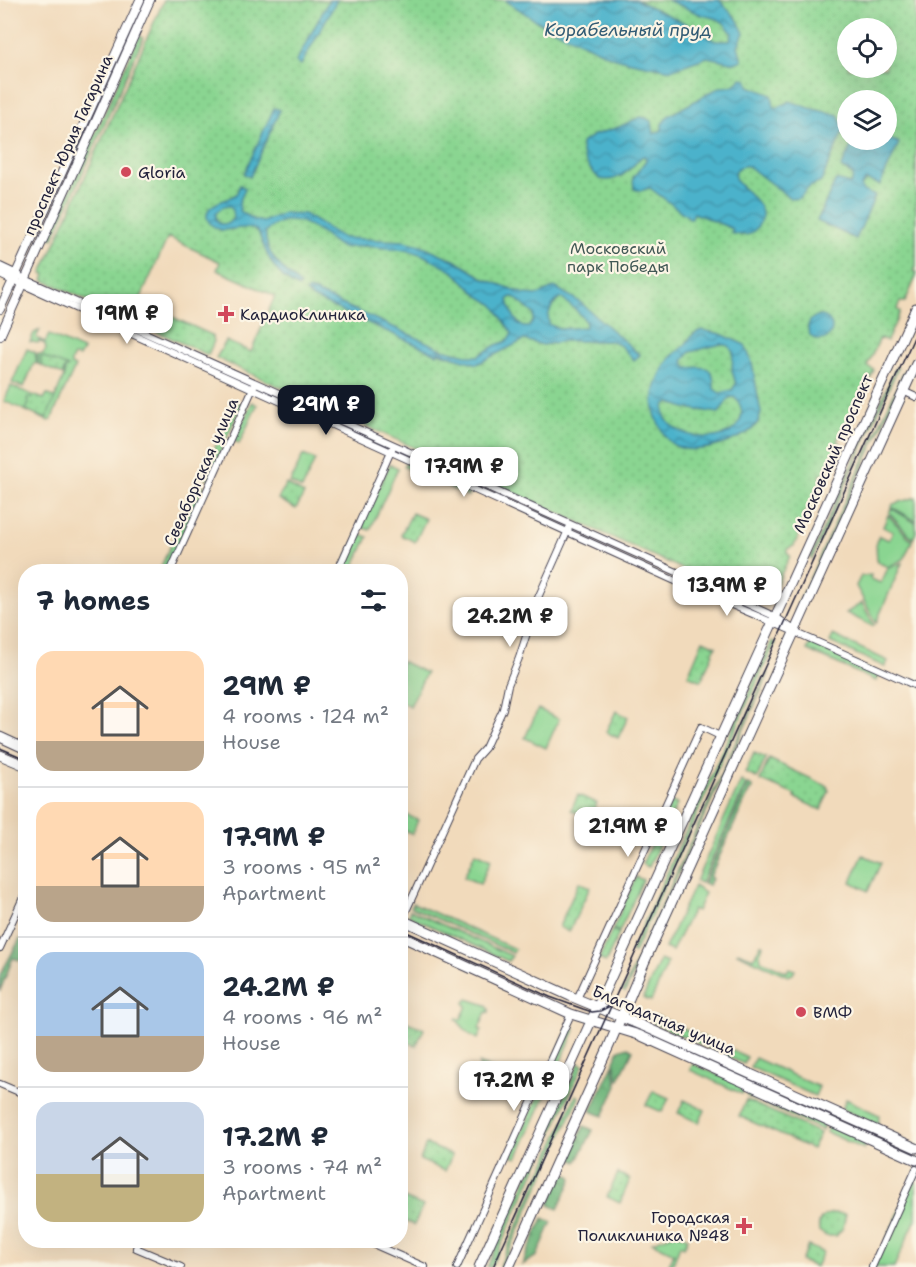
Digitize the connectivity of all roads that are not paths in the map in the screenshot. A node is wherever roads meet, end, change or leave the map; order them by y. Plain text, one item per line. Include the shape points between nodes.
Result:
1 (140, 0) edge
2 (150, 0) edge
3 (0, 267) edge
4 (0, 274) edge
5 (14, 277) junction
6 (24, 281) junction
7 (916, 308) edge
8 (0, 309) edge
9 (0, 336) edge
10 (916, 364) edge
11 (254, 386) junction
12 (903, 391) junction
13 (916, 397) edge
14 (392, 448) junction
15 (569, 528) junction
16 (175, 564) edge
17 (341, 564) edge
18 (774, 621) junction
19 (795, 631) junction
20 (916, 686) edge
21 (0, 737) edge
22 (722, 737) junction
23 (18, 745) edge
24 (0, 755) edge
25 (18, 763) edge
26 (408, 905) edge
27 (18, 909) edge
28 (408, 923) edge
29 (408, 940) edge
30 (0, 948) edge
31 (577, 999) junction
32 (597, 1008) junction
33 (571, 1014) junction
34 (591, 1021) junction
35 (619, 1022) junction
36 (0, 1084) edge
37 (18, 1092) edge
38 (916, 1148) edge
39 (916, 1160) edge
40 (916, 1169) edge
41 (136, 1248) edge
42 (382, 1248) edge
43 (181, 1267) edge
44 (425, 1267) edge
45 (457, 1267) edge
46 (479, 1267) edge
47 (509, 1267) edge
48 (872, 1267) edge

1 - 5 main road, проспект Юрия Гагарина
2 - 6 main road, проспект Юрия Гагарина
3 - 5 main road
4 - 5 main road
5 - 6 main road
5 - 8 main road, проспект Юрия Гагарина
6 - 9 main road, проспект Юрия Гагарина
6 - 11 street
7 - 18 main road, Московский проспект
10 - 12 main road
11 - 14 street
11 - 16 street, Свеаборгская улица
12 - 13 street
12 - 19 main road
14 - 15 street
14 - 17 street
15 - 18 street
15 - 26 street via 529,618 503,709 485,748 475,759
18 - 19 street
18 - 22 main road, Московский проспект
19 - 20 street
19 - 35 main road
21 - 23 main road
22 - 31 street via 701,727
22 - 32 main road, Московский проспект
24 - 25 main road
27 - 30 street
28 - 31 main road, Благодатная улица
29 - 33 main road, Благодатная улица
31 - 32 main road, Благодатная улица
32 - 34 main road, Московский проспект
32 - 35 main road, Благодатная улица
33 - 34 main road, Благодатная улица
33 - 45 street
34 - 35 main road, Благодатная улица
34 - 46 main road, Московский проспект
35 - 38 main road, Благодатная улица
35 - 39 main road, Благодатная улица
35 - 47 main road
36 - 37 street
40 - 48 street
41 - 43 street
42 - 44 street

